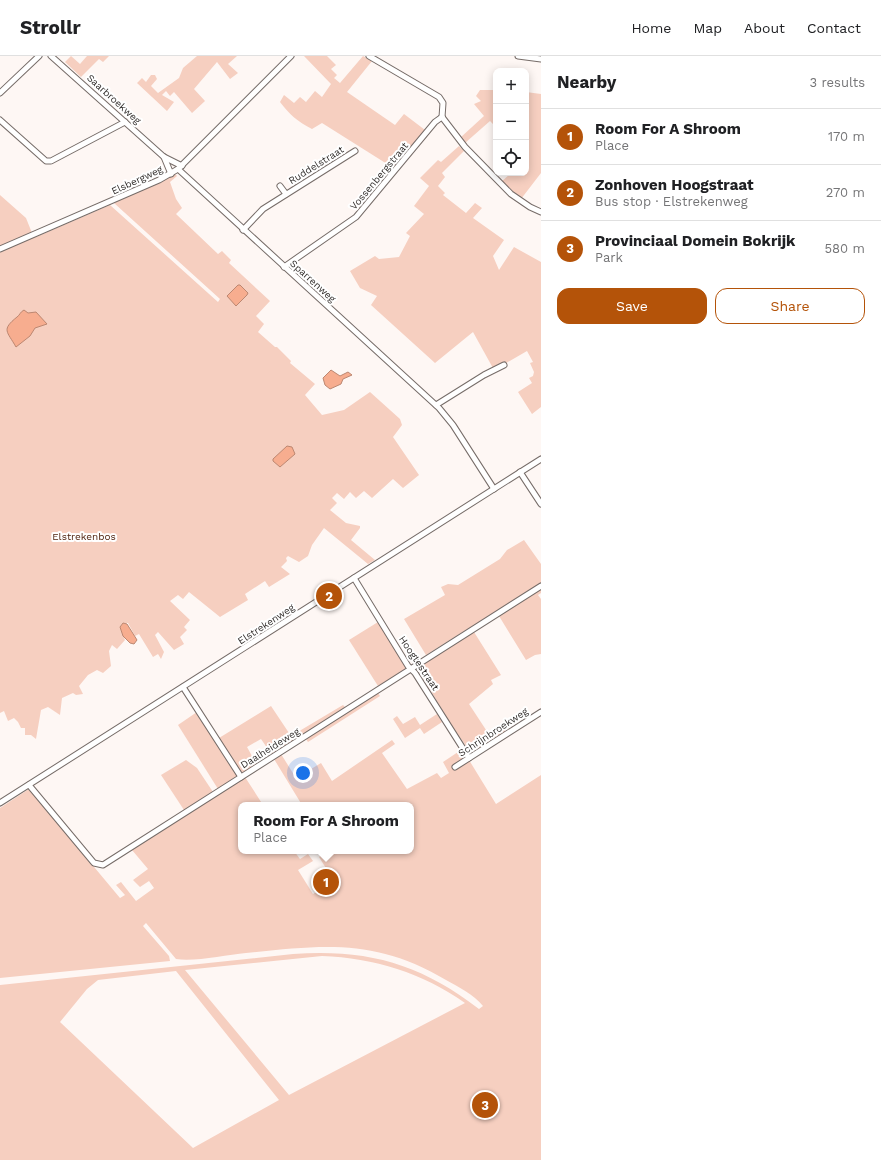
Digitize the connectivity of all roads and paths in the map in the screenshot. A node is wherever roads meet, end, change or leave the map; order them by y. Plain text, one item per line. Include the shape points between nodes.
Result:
1 (39, 56) edge
2 (51, 56) edge
3 (291, 56) edge
4 (369, 56) edge
5 (518, 56) edge
6 (541, 59) edge
7 (0, 93) edge
8 (442, 117) junction
9 (0, 120) edge
10 (125, 122) junction
11 (355, 151) dead end
12 (164, 157) junction
13 (180, 167) junction
14 (171, 174) junction
15 (280, 186) dead end
16 (286, 194) junction
17 (541, 212) edge
18 (243, 230) junction
19 (0, 249) edge
20 (284, 267) junction
21 (504, 365) dead end
22 (436, 406) junction
23 (541, 459) edge
24 (520, 472) junction
25 (494, 489) junction
26 (541, 504) edge
27 (354, 578) junction
28 (541, 586) edge
29 (412, 668) junction
30 (183, 687) junction
31 (541, 712) edge
32 (469, 758) junction
33 (455, 767) dead end
34 (241, 778) junction
35 (29, 785) junction
36 (1, 801) edge

1 - 7 street
2 - 10 street, Saarbroekweg
3 - 13 street, Elsbergweg
4 - 8 street via 439,97 443,103
5 - 6 street
8 - 17 street via 461,142 511,194
8 - 20 street, Vossenbergstraat via 435,122 356,217
9 - 10 street via 46,161 51,161
10 - 12 street, Saarbroekweg
11 - 16 street, Ruddelstraat
12 - 13 street, Saarbroekweg
12 - 14 street, Saarbroekweg
13 - 14 street, Elsbergweg
13 - 18 street, Sparrenweg
14 - 19 street, Elsbergweg
15 - 16 street, Ruddelstraat
16 - 18 street, Ruddelstraat via 262,209
18 - 20 street, Sparrenweg
20 - 22 street, Sparrenweg
21 - 22 street
22 - 25 street, Sparrenweg via 453,425
23 - 24 street, Elstrekenweg
24 - 25 street, Elstrekenweg
24 - 26 street
25 - 27 street, Elstrekenweg
27 - 29 street, Hoogtestraat
27 - 30 street, Elstrekenweg
28 - 29 street, Daalheideweg
29 - 32 street, Hoogtestraat
29 - 34 street, Daalheideweg
30 - 34 street
30 - 35 street, Elstrekenweg
31 - 32 street, Schrijnbroekweg
32 - 33 street, Schrijnbroekweg
34 - 35 street, Daalheideweg via 100,866 94,863
35 - 36 street, Elstrekenweg

